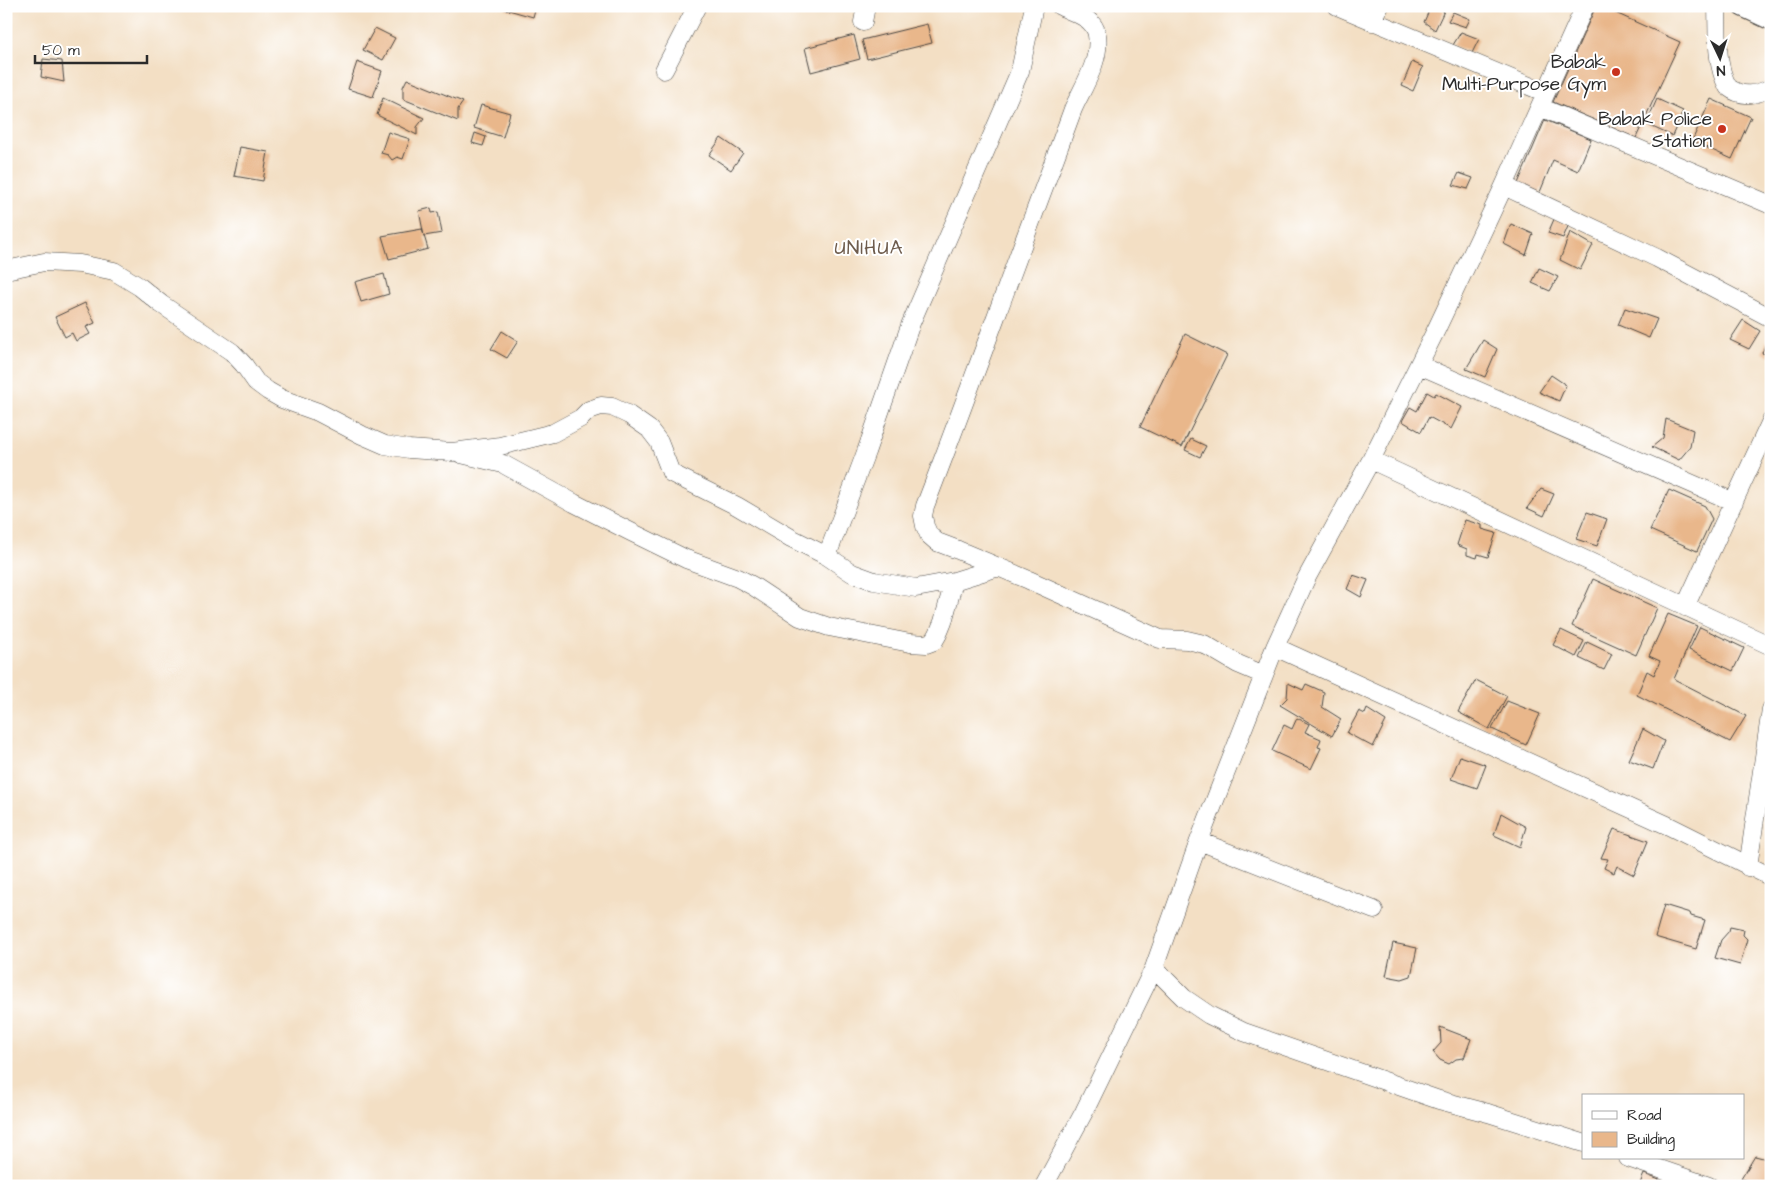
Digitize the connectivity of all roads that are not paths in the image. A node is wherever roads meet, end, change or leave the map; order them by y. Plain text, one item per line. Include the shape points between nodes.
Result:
1 (697, 6) edge
2 (1034, 6) edge
3 (1060, 6) edge
4 (1337, 6) edge
5 (1585, 6) edge
6 (1717, 6) edge
7 (1743, 6) edge
8 (1376, 14) edge
9 (1771, 19) edge
10 (664, 70) dead end
11 (1771, 88) edge
12 (1543, 100) junction
13 (1504, 186) junction
14 (1771, 205) edge
15 (6, 270) edge
16 (1771, 318) edge
17 (1419, 365) junction
18 (1771, 421) edge
19 (452, 452) junction
20 (1371, 460) junction
21 (1734, 502) junction
22 (827, 556) junction
23 (999, 567) junction
24 (954, 581) junction
25 (1685, 607) junction
26 (1771, 646) edge
27 (1275, 647) junction
28 (1264, 675) junction
29 (1771, 709) edge
30 (1199, 840) junction
31 (1748, 867) junction
32 (1771, 877) edge
33 (1374, 910) dead end
34 (1154, 968) junction
35 (1582, 1143) edge
36 (1634, 1160) edge
37 (1044, 1186) edge
38 (1708, 1186) edge

1 - 10 street
2 - 22 street via 1020,71 912,323
3 - 23 street via 1088,19 1094,26 1095,58 1036,206 923,516 929,535 937,542
4 - 8 street
5 - 12 street
6 - 11 street via 1719,48 1728,87 1745,95
7 - 9 main road
8 - 12 street
12 - 13 street
12 - 14 street
13 - 16 street via 1657,258
13 - 17 street
15 - 19 street via 44,262 80,264 114,271 232,352 256,382 282,399 318,412 385,445
17 - 20 street
17 - 21 street
18 - 21 street
19 - 22 street via 500,446 553,433 589,410 612,407 649,429 659,442 671,473
19 - 24 street via 503,464 639,536 738,578 800,617 829,626 926,644 934,641 938,634
20 - 25 street
20 - 27 street via 1306,579
21 - 25 street
22 - 24 street via 852,573 894,586 916,588
23 - 24 street
23 - 28 street via 1160,639 1204,644
25 - 26 street
27 - 28 street
27 - 31 street via 1669,826
28 - 30 street
29 - 31 street
30 - 33 street
30 - 34 street
31 - 32 street
34 - 35 street via 1184,998 1244,1032 1438,1100
34 - 37 street
36 - 38 street

